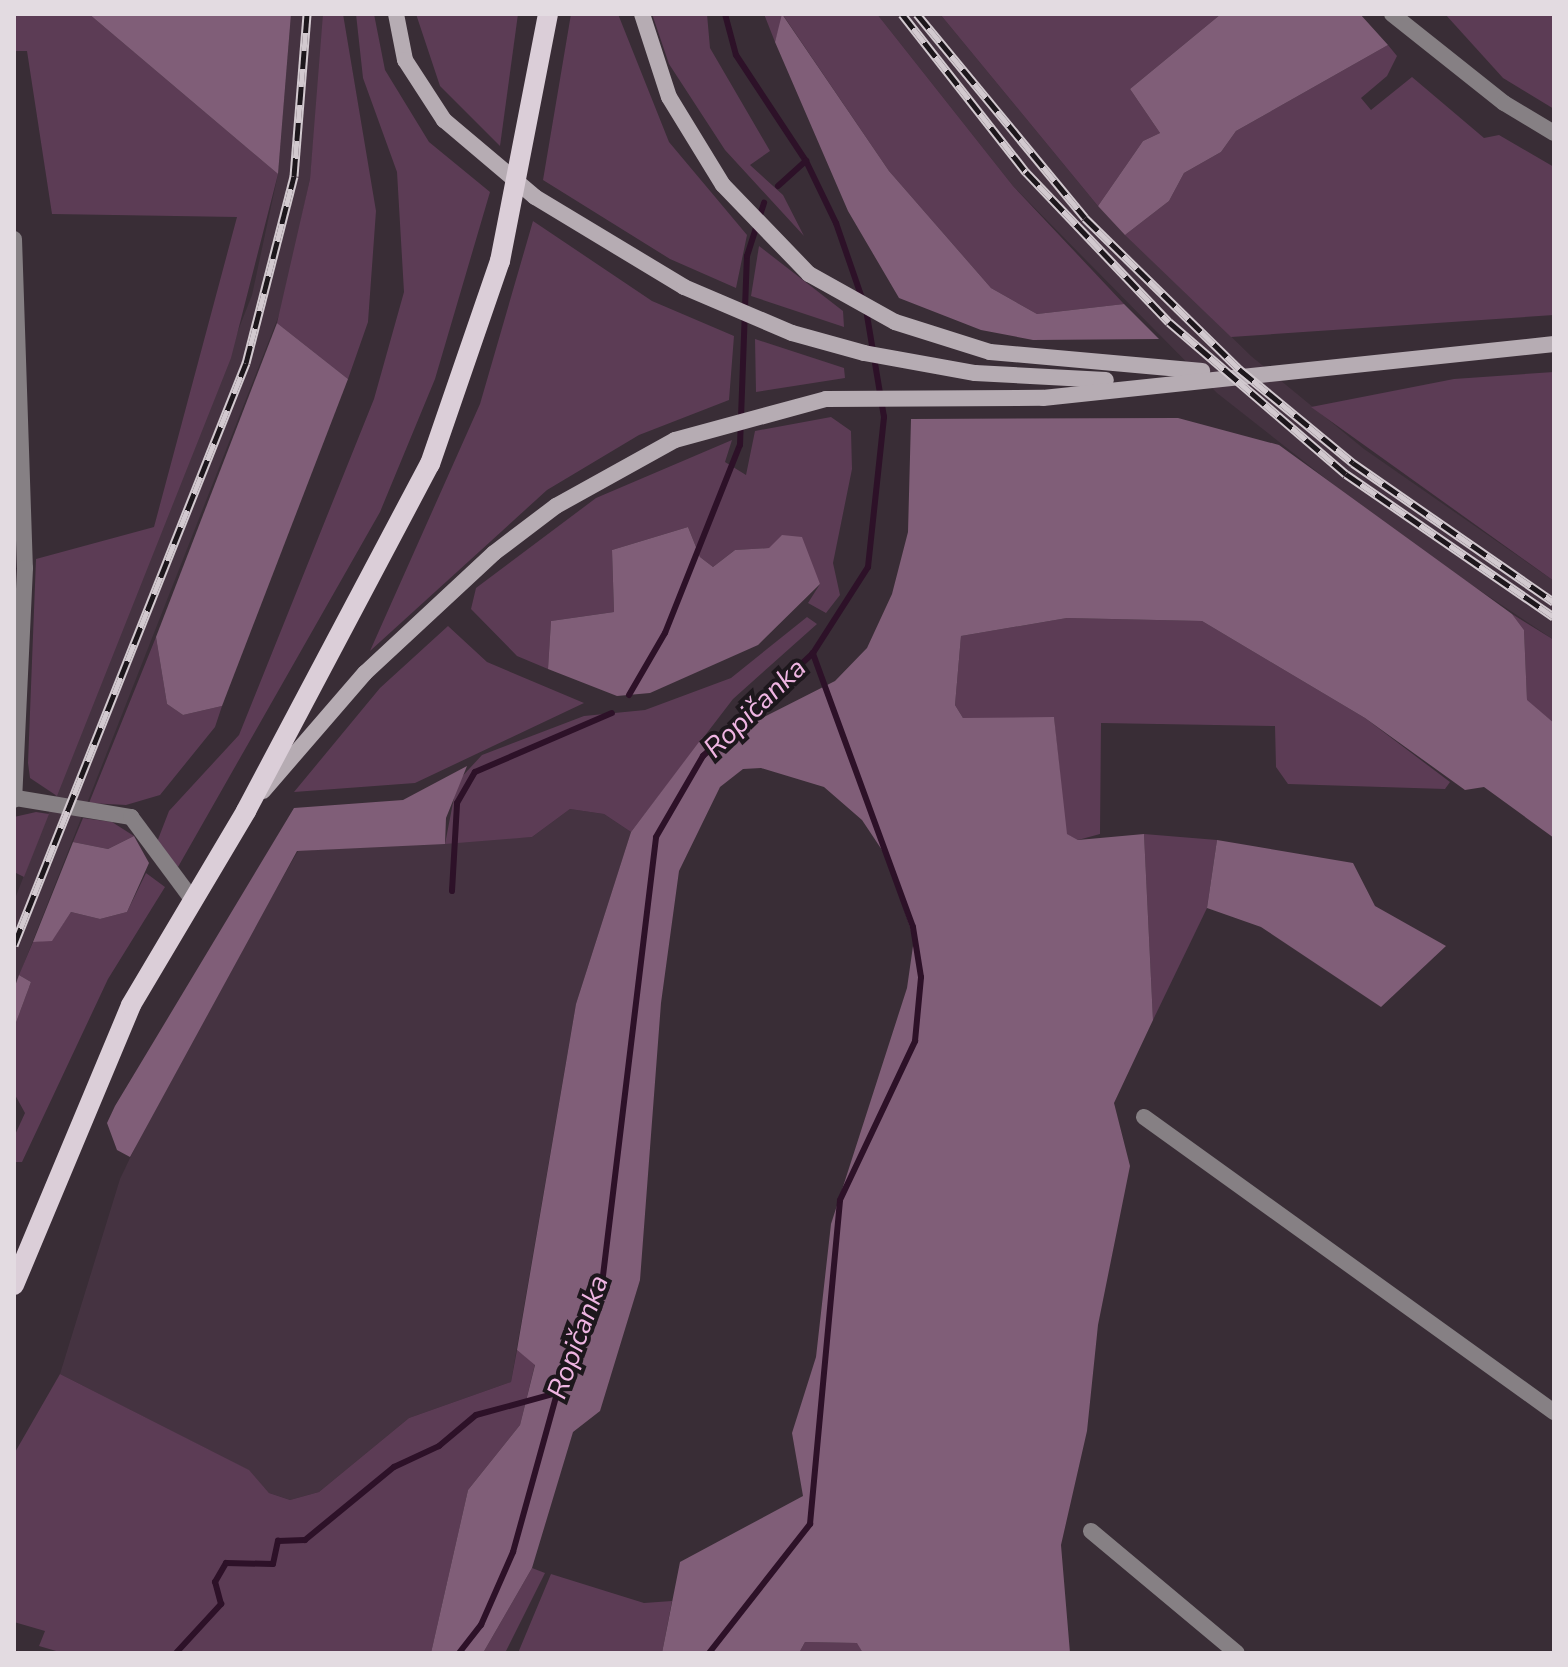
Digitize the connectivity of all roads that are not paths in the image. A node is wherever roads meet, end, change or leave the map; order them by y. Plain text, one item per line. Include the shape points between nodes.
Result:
1 (396, 14) edge
2 (536, 14) edge
3 (548, 14) edge
4 (642, 14) edge
5 (1392, 14) edge
6 (539, 79) junction
7 (1554, 133) edge
8 (14, 239) edge
9 (1554, 344) edge
10 (1243, 373) junction
11 (15, 799) edge
12 (246, 811) junction
13 (192, 899) junction
14 (1144, 1117) dead end
15 (14, 1285) edge
16 (1554, 1412) edge
17 (1091, 1531) dead end
18 (1237, 1653) edge

1 - 10 main road via 405,60 444,120 585,230 684,287 792,333 923,366 1086,381
2 - 6 main road
3 - 6 main road
4 - 10 main road via 669,97 751,221 809,274 868,310 926,334 1031,361
5 - 7 street via 1458,70
6 - 12 main road via 514,206 467,373 364,597
8 - 11 street via 25,568
9 - 10 main road
10 - 12 main road via 1043,398 826,399 675,440 556,506 484,562 365,673
11 - 13 street via 131,817
12 - 13 main road
13 - 15 main road via 131,1005
14 - 16 street
17 - 18 street

